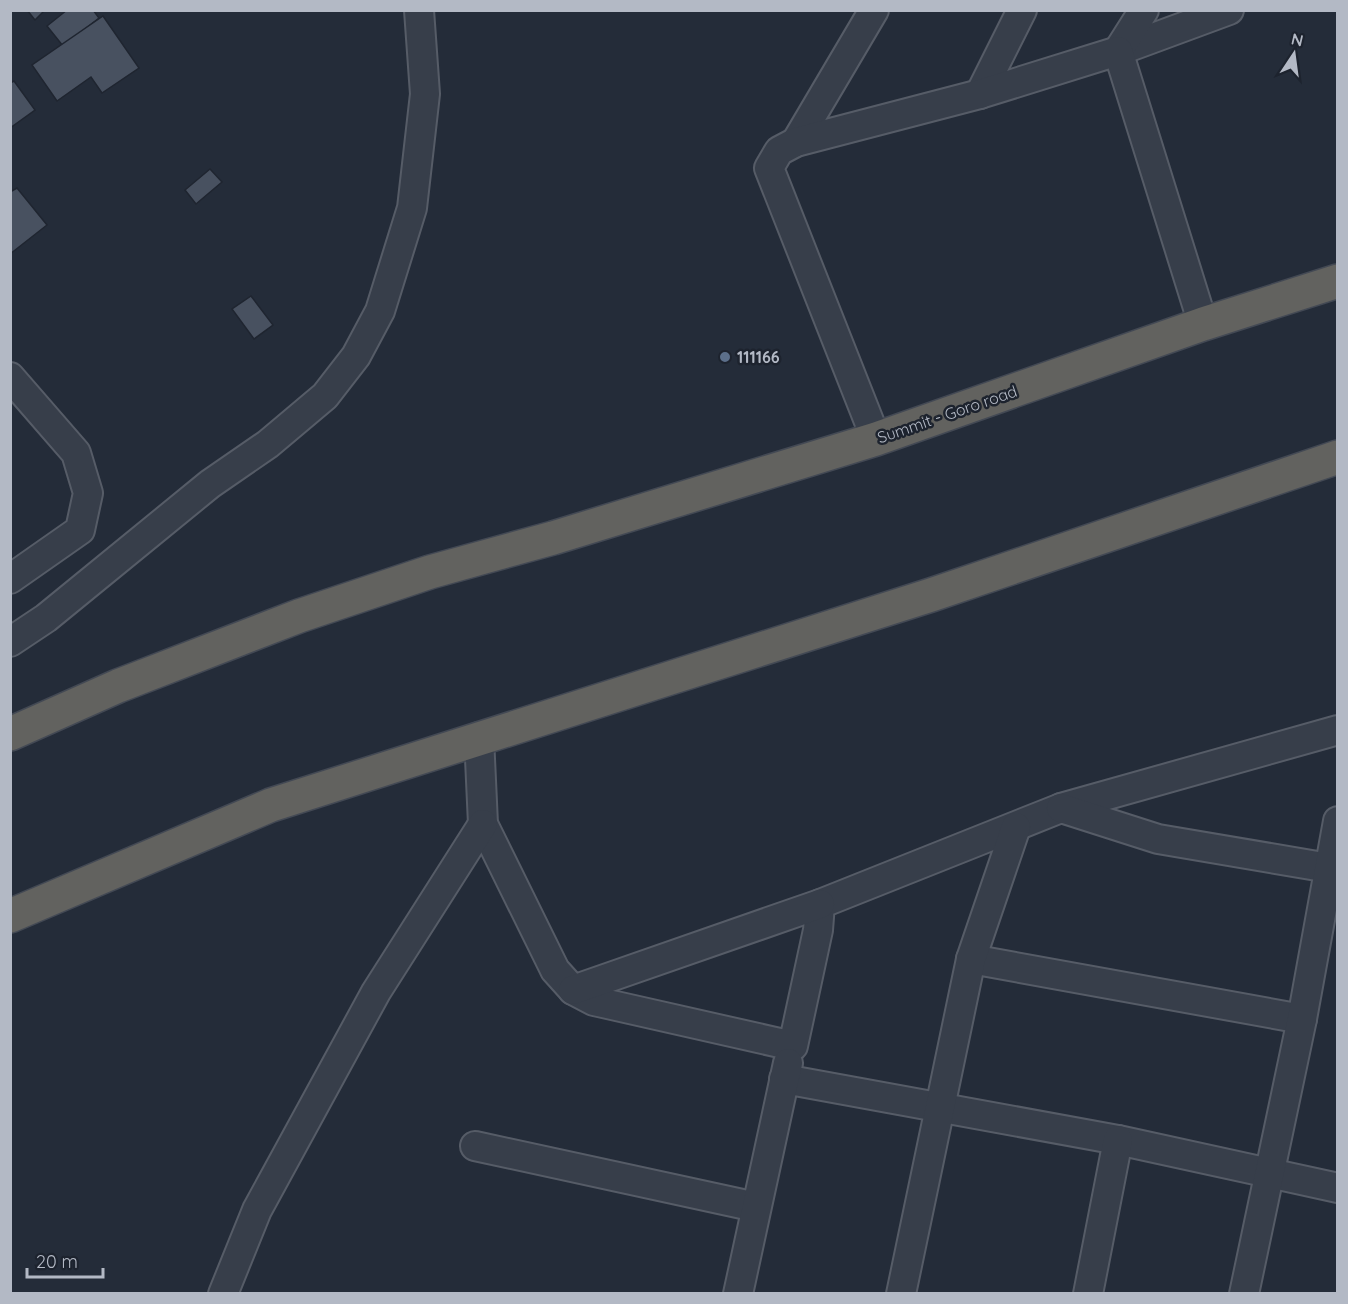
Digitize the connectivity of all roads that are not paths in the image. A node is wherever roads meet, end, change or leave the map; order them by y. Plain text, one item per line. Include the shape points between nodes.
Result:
1 (419, 10) edge
2 (874, 10) edge
3 (1022, 10) edge
4 (1144, 10) edge
5 (1229, 10) edge
6 (1118, 51) junction
7 (980, 94) junction
8 (796, 142) junction
9 (1338, 281) edge
10 (1203, 324) junction
11 (10, 377) edge
12 (876, 439) junction
13 (1338, 457) edge
14 (10, 579) edge
15 (10, 642) edge
16 (1338, 730) edge
17 (10, 734) edge
18 (479, 736) junction
19 (1061, 808) junction
20 (1338, 821) edge
21 (483, 824) junction
22 (1016, 827) junction
23 (1329, 868) junction
24 (820, 903) junction
25 (10, 916) edge
26 (971, 959) junction
27 (573, 990) junction
28 (1302, 1020) junction
29 (793, 1046) junction
30 (784, 1079) junction
31 (941, 1107) junction
32 (1118, 1140) junction
33 (475, 1146) dead end
34 (1269, 1173) junction
35 (1338, 1188) edge
36 (756, 1207) junction
37 (223, 1293) edge
38 (738, 1293) edge
39 (901, 1293) edge
40 (1088, 1293) edge
41 (1244, 1293) edge

1 - 15 street via 425,94 412,208 380,311 356,356 325,396 268,444 210,484 55,611
2 - 8 street
3 - 7 street
4 - 6 street
5 - 6 street
6 - 7 street
6 - 10 street
7 - 8 street
8 - 12 street via 779,150 769,168
9 - 10 highway, Summit - Goro road
10 - 12 highway, Summit - Goro road
11 - 14 street via 76,453 88,493 80,530
12 - 17 highway, Summit - Goro road via 430,572 299,616 118,686
13 - 18 highway via 931,595
16 - 19 street
18 - 21 street
18 - 25 highway via 271,805
19 - 22 street
19 - 23 street via 1158,838
20 - 23 street
21 - 27 street via 555,970
21 - 37 street via 376,992 257,1210
22 - 24 street
22 - 26 street
23 - 28 street
24 - 27 street
24 - 29 street via 818,930
26 - 28 street
26 - 31 street
27 - 29 street via 594,1001
28 - 34 street
29 - 30 street
30 - 31 street
30 - 36 street
31 - 32 street
31 - 39 street
32 - 34 street
32 - 40 street
33 - 36 street
34 - 35 street
34 - 41 street
36 - 38 street

